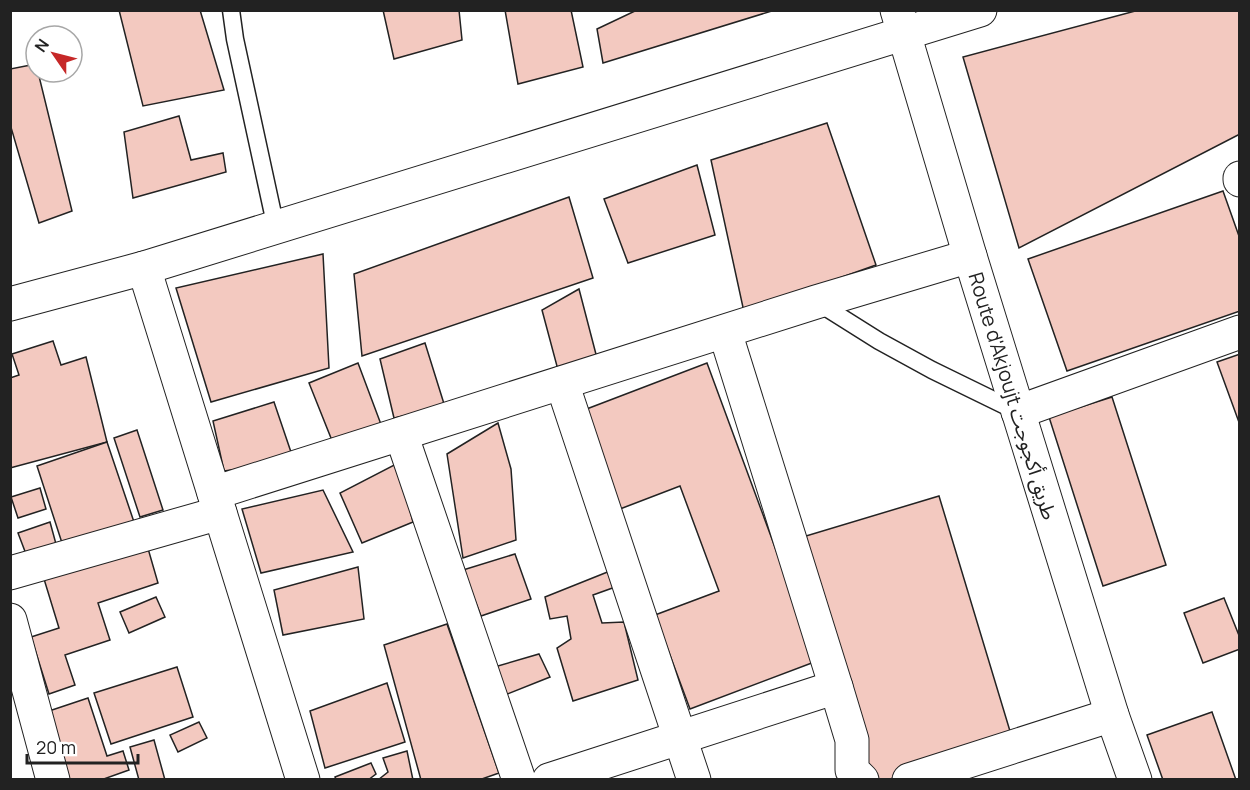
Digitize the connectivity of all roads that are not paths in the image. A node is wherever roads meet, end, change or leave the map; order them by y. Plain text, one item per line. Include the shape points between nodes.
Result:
1 (231, 10) edge
2 (980, 10) edge
3 (901, 22) edge
4 (276, 228) junction
5 (970, 256) junction
6 (144, 268) junction
7 (816, 302) junction
8 (10, 304) edge
9 (725, 332) junction
10 (1239, 332) edge
11 (562, 383) junction
12 (1018, 412) junction
13 (401, 434) junction
14 (217, 503) junction
15 (10, 573) edge
16 (10, 620) edge
17 (836, 687) junction
18 (1112, 715) junction
19 (680, 737) junction
20 (53, 780) edge
21 (303, 780) edge
22 (519, 780) edge
23 (549, 780) edge
24 (694, 780) edge
25 (862, 780) edge
26 (909, 780) edge
27 (1135, 780) edge

1 - 4 lane
2 - 3 main road
3 - 4 main road
3 - 5 main road, Route d'Akjoujt طريق أكجوجت
4 - 6 main road
5 - 7 main road
5 - 12 main road, Route d'Akjoujt طريق أكجوجت
6 - 8 main road
6 - 14 main road
7 - 9 main road
7 - 12 lane via 932,370
9 - 11 main road
9 - 17 main road
10 - 12 main road
11 - 13 main road
11 - 19 main road
12 - 18 main road, Route d'Akjoujt طريق أكجوجت
13 - 14 main road
13 - 22 main road
14 - 15 main road
14 - 21 main road
16 - 20 main road
17 - 19 main road
17 - 25 main road via 852,740 852,770
18 - 26 main road
18 - 27 main road, Route d'Akjoujt طريق أكجوجت
19 - 23 main road
19 - 24 main road

